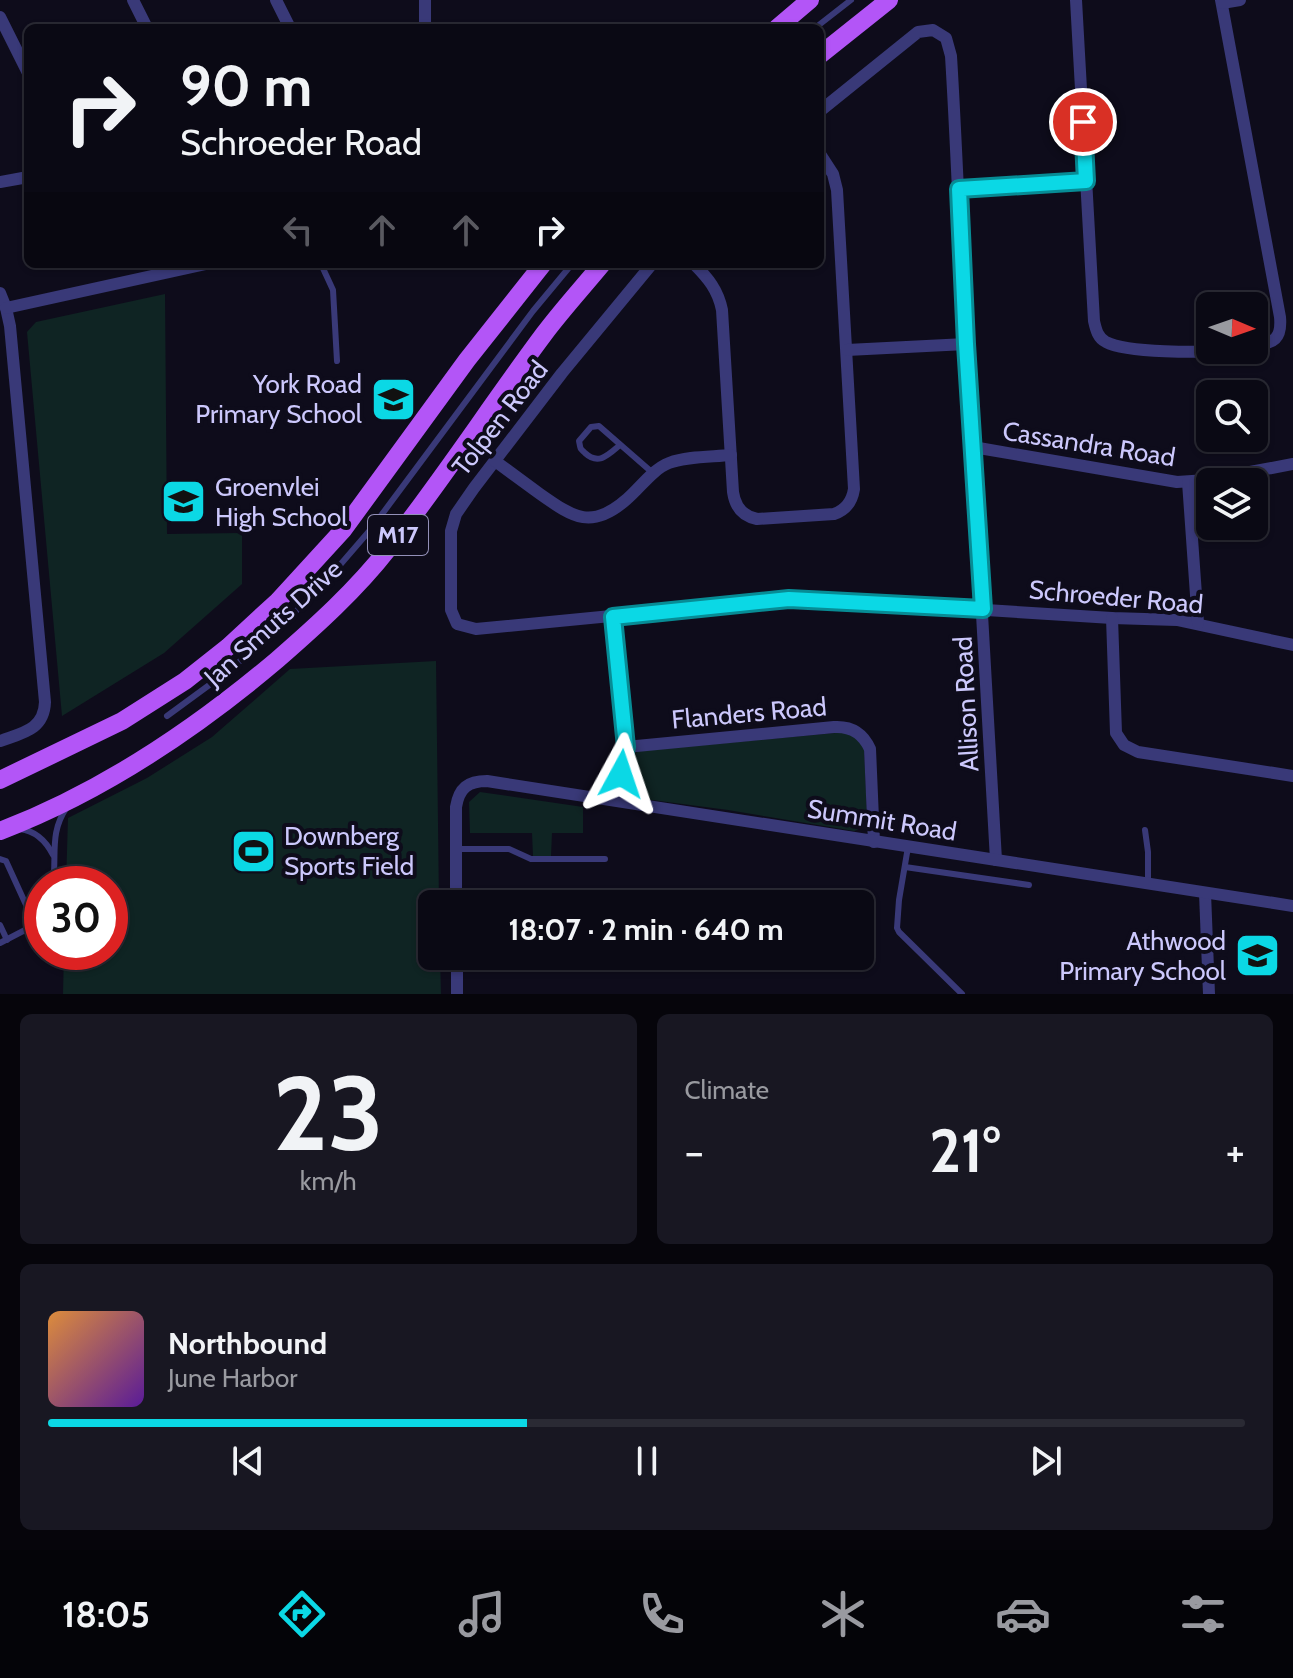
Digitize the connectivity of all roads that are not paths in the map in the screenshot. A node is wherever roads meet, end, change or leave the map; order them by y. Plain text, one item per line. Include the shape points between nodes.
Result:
1 (133, 0) edge
2 (276, 0) edge
3 (425, 0) edge
4 (810, 0) edge
5 (851, 0) edge
6 (889, 0) edge
7 (1076, 0) edge
8 (1240, 0) edge
9 (1221, 2) edge
10 (0, 17) edge
11 (145, 24) edge
12 (288, 24) edge
13 (425, 24) edge
14 (782, 24) edge
15 (820, 24) edge
16 (824, 52) edge
17 (24, 65) edge
18 (824, 108) edge
19 (824, 160) edge
20 (24, 178) edge
21 (1086, 181) junction
22 (0, 182) edge
23 (959, 189) junction
24 (188, 268) edge
25 (323, 268) edge
26 (540, 268) edge
27 (569, 268) edge
28 (599, 268) edge
29 (649, 268) edge
30 (698, 268) edge
31 (0, 293) edge
32 (6, 308) junction
33 (1268, 343) edge
34 (966, 344) junction
35 (847, 350) junction
36 (1196, 351) edge
37 (337, 361) dead end
38 (620, 445) junction
39 (973, 447) junction
40 (731, 455) junction
41 (495, 461) junction
42 (1293, 464) edge
43 (654, 474) junction
44 (1188, 482) junction
45 (983, 609) junction
46 (613, 617) junction
47 (1112, 618) junction
48 (1198, 623) junction
49 (457, 624) joint
50 (1293, 645) edge
51 (167, 716) dead end
52 (0, 741) edge
53 (626, 747) junction
54 (1293, 776) edge
55 (0, 780) edge
56 (74, 796) junction
57 (617, 800) junction
58 (2, 830) edge
59 (1145, 830) dead end
60 (874, 842) junction
61 (908, 847) junction
62 (456, 849) junction
63 (0, 859) edge
64 (54, 859) junction
65 (605, 859) dead end
66 (996, 860) junction
67 (55, 866) edge
68 (905, 867) junction
69 (1148, 884) junction
70 (1029, 885) dead end
71 (456, 890) edge
72 (1205, 893) junction
73 (24, 900) edge
74 (1293, 906) edge
75 (0, 925) edge
76 (24, 931) edge
77 (4, 942) edge
78 (457, 970) edge
79 (457, 994) edge
80 (962, 994) edge
81 (1209, 994) edge

1 - 11 street
2 - 12 street
3 - 13 street
4 - 14 main road
5 - 15 lane
6 - 16 main road
7 - 21 street
8 - 9 street
9 - 33 street via 1281,323 1279,334
10 - 17 street
18 - 23 street, Allison Road via 914,35 936,31 946,38 951,56
19 - 35 street via 837,190
20 - 22 street
21 - 23 street
21 - 36 street via 1094,321 1100,337 1115,346
23 - 34 street, Allison Road
24 - 32 street
25 - 37 lane via 333,290
26 - 55 main road, Jan Smuts Drive / M17 via 343,530 278,601 174,688 122,721
27 - 51 lane via 336,570 278,629
28 - 56 main road, Jan Smuts Drive / M17 via 387,550 348,594 308,634 199,723
29 - 41 street, Tolpen Road
30 - 40 street via 717,291 722,310
31 - 32 street
32 - 52 street via 45,710 34,727
34 - 35 street
34 - 39 street, Allison Road
35 - 40 street via 854,484 845,508 834,514 751,518 735,502
38 - 38 lane via 594,425 579,441 595,460
38 - 43 lane
39 - 44 street, Cassandra Road
39 - 45 street, Allison Road
40 - 43 street via 675,461
41 - 43 street via 570,514 585,517 609,513
41 - 49 street, Tolpen Road via 451,526 451,610
42 - 44 street, Cassandra Road
44 - 48 street
45 - 46 street, Schroeder Road via 789,599
45 - 47 street, Schroeder Road
45 - 66 street, Allison Road
46 - 49 street, Schroeder Road via 476,629
46 - 53 street
47 - 48 street, Schroeder Road
47 - 54 street via 1116,733 1124,745 1138,752
48 - 50 street, Schroeder Road
53 - 57 street
53 - 60 street, Flanders Road via 851,729 870,749
56 - 58 main road, Jan Smuts Drive / M17
56 - 64 lane via 58,820
57 - 60 street, Summit Road
57 - 62 street, Summit Road via 474,782 458,796
58 - 64 lane via 35,832
59 - 69 lane
60 - 61 street, Summit Road
61 - 66 street, Summit Road
61 - 68 lane
62 - 65 lane via 509,849 531,859
62 - 71 street
63 - 73 lane via 6,861
64 - 67 lane
66 - 69 street, Summit Road
68 - 70 lane
68 - 80 lane via 899,932
69 - 72 street, Summit Road
72 - 74 street, Summit Road
72 - 81 street
75 - 77 lane
76 - 77 lane
78 - 79 street

